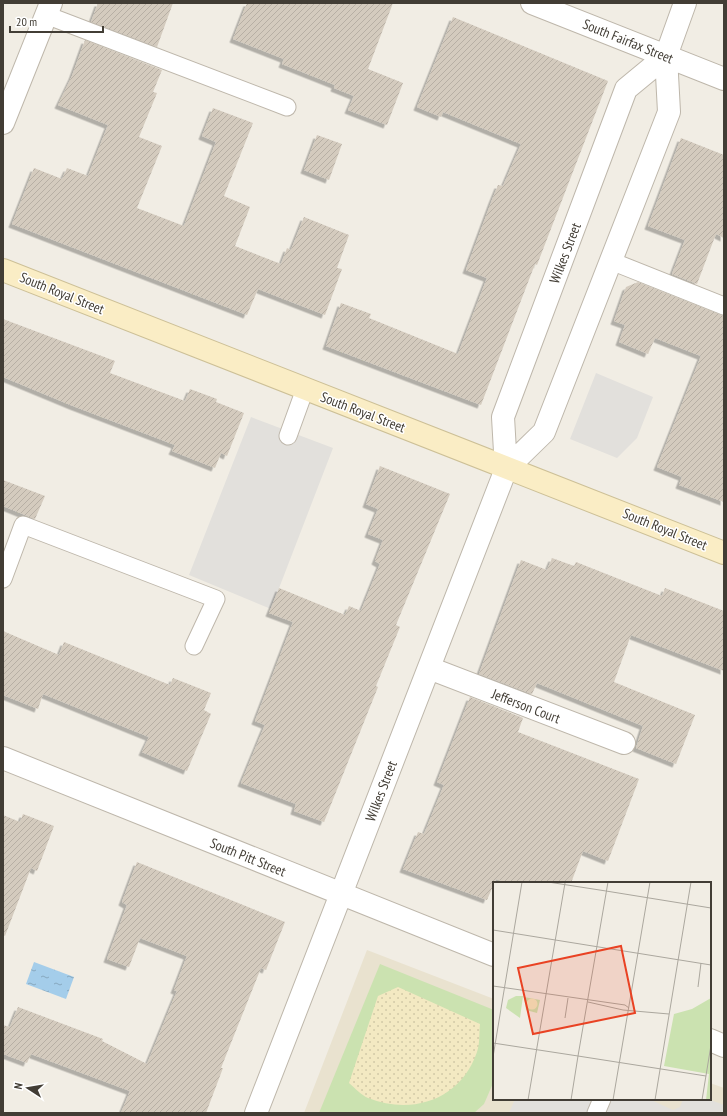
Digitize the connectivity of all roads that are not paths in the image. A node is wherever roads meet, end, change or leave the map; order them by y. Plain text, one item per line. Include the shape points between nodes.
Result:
1 (532, 3) edge
2 (685, 3) edge
3 (49, 9) edge
4 (666, 56) junction
5 (724, 79) edge
6 (288, 107) dead end
7 (3, 124) edge
8 (611, 261) junction
9 (3, 270) edge
10 (724, 306) edge
11 (304, 389) junction
12 (288, 436) dead end
13 (506, 469) junction
14 (724, 553) edge
15 (3, 579) edge
16 (194, 646) dead end
17 (429, 668) junction
18 (624, 743) dead end
19 (3, 758) edge
20 (341, 894) junction
21 (493, 955) edge
22 (711, 1040) edge
23 (724, 1046) edge
24 (602, 1100) edge
25 (256, 1113) edge
26 (596, 1113) edge

1 - 4 street, South Fairfax Street
2 - 4 street, Wilkes Street
3 - 6 lane
3 - 7 street
4 - 5 street, South Fairfax Street
4 - 8 street, Wilkes Street via 670,112
4 - 13 street, Wilkes Street via 626,89 503,417
8 - 10 lane
8 - 13 street, Wilkes Street via 544,432
9 - 11 main road, South Royal Street
11 - 12 lane
11 - 13 main road, South Royal Street
13 - 14 main road, South Royal Street via 626,513
13 - 17 street, Wilkes Street
15 - 16 lane via 23,525 216,599
17 - 18 street, Jefferson Court
17 - 20 street, Wilkes Street
19 - 20 street, South Pitt Street
20 - 21 street, South Pitt Street
20 - 25 street, Wilkes Street
22 - 23 street
24 - 26 lane

